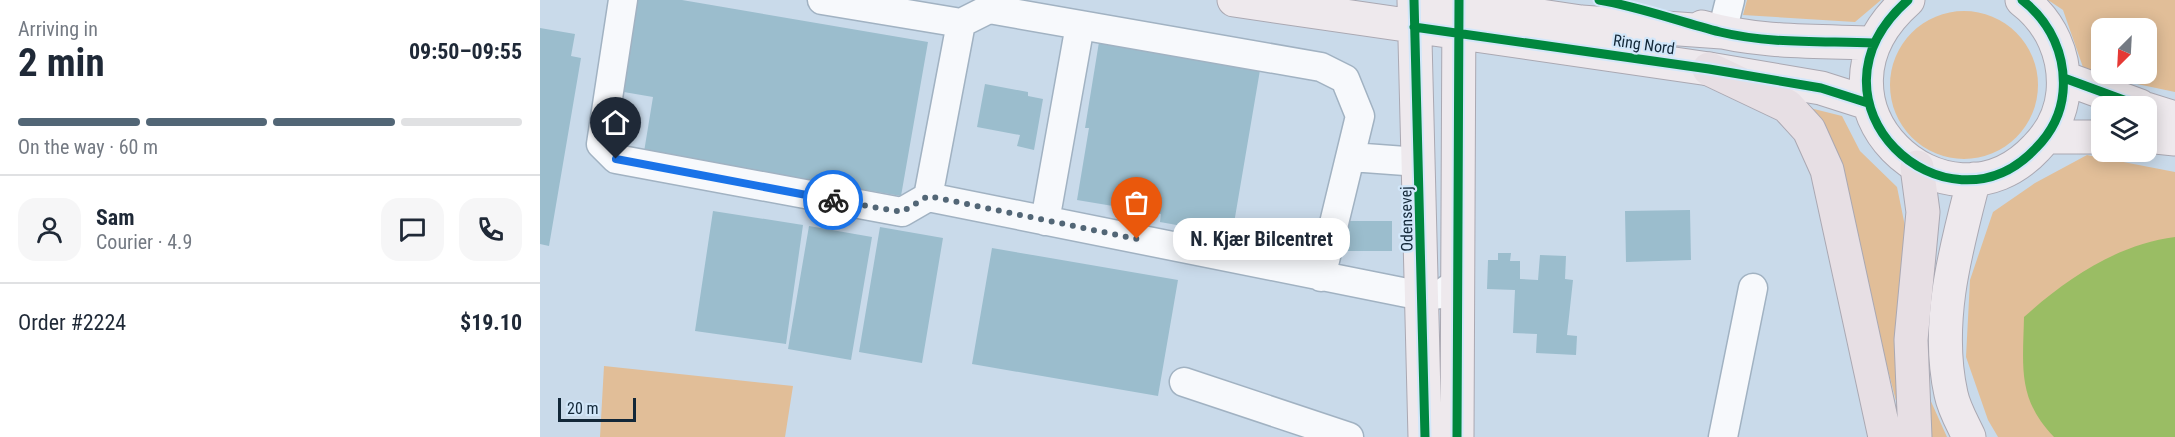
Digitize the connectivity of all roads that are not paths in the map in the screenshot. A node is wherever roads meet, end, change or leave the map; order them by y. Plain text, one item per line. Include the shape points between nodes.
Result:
1 (623, 0) edge
2 (822, 0) edge
3 (1234, 0) edge
4 (1599, 0) edge
5 (1730, 0) edge
6 (1908, 0) edge
7 (2022, 0) edge
8 (1439, 12) edge
9 (962, 23) junction
10 (1080, 25) junction
11 (1722, 32) junction
12 (1873, 43) junction
13 (1709, 69) junction
14 (2064, 78) junction
15 (2113, 96) edge
16 (1868, 103) junction
17 (2157, 112) edge
18 (2175, 118) edge
19 (2046, 137) junction
20 (2091, 137) edge
21 (2157, 137) edge
22 (2175, 139) edge
23 (1350, 158) junction
24 (1419, 162) junction
25 (1917, 167) junction
26 (1974, 179) junction
27 (928, 196) junction
28 (1045, 220) junction
29 (1321, 277) junction
30 (1753, 288) dead end
31 (1440, 291) junction
32 (1184, 382) dead end
33 (1349, 437) edge
34 (1425, 437) edge
35 (1457, 437) edge
36 (1723, 437) edge
37 (1885, 437) edge
38 (1915, 437) edge
39 (1970, 437) edge

1 - 27 lane via 601,144 616,159 902,212
2 - 9 lane
3 - 8 main road, Ring Nord
4 - 11 main road, Ring Nord
5 - 11 lane
6 - 12 main road via 1888,17
7 - 14 main road via 2045,22 2059,49
8 - 11 main road
8 - 13 main road, Ring Nord
8 - 24 main road, Odensevej
8 - 31 main road, Odensevej
9 - 10 lane via 989,9
9 - 27 lane
10 - 23 lane via 1321,67 1345,79 1360,117
10 - 28 lane
11 - 12 main road, Ring Nord via 1786,40
12 - 16 main road via 1866,72
13 - 16 main road, Ring Nord via 1821,88
13 - 37 highway via 1787,106 1809,130 1827,170
14 - 15 main road
14 - 19 main road via 2062,99
16 - 25 main road via 1878,128 1895,151
17 - 18 main road
19 - 20 main road
19 - 26 main road via 2026,158 2002,173
21 - 22 main road
23 - 24 lane
23 - 29 lane
24 - 31 main road, Odensevej
25 - 26 main road via 1944,178
25 - 38 highway via 1923,212 1911,340
26 - 39 main road via 1953,261 1944,339 1951,396
27 - 28 lane
28 - 29 lane
29 - 31 lane
30 - 36 lane
31 - 34 main road, Odensevej
31 - 35 main road via 1456,339
32 - 33 lane

